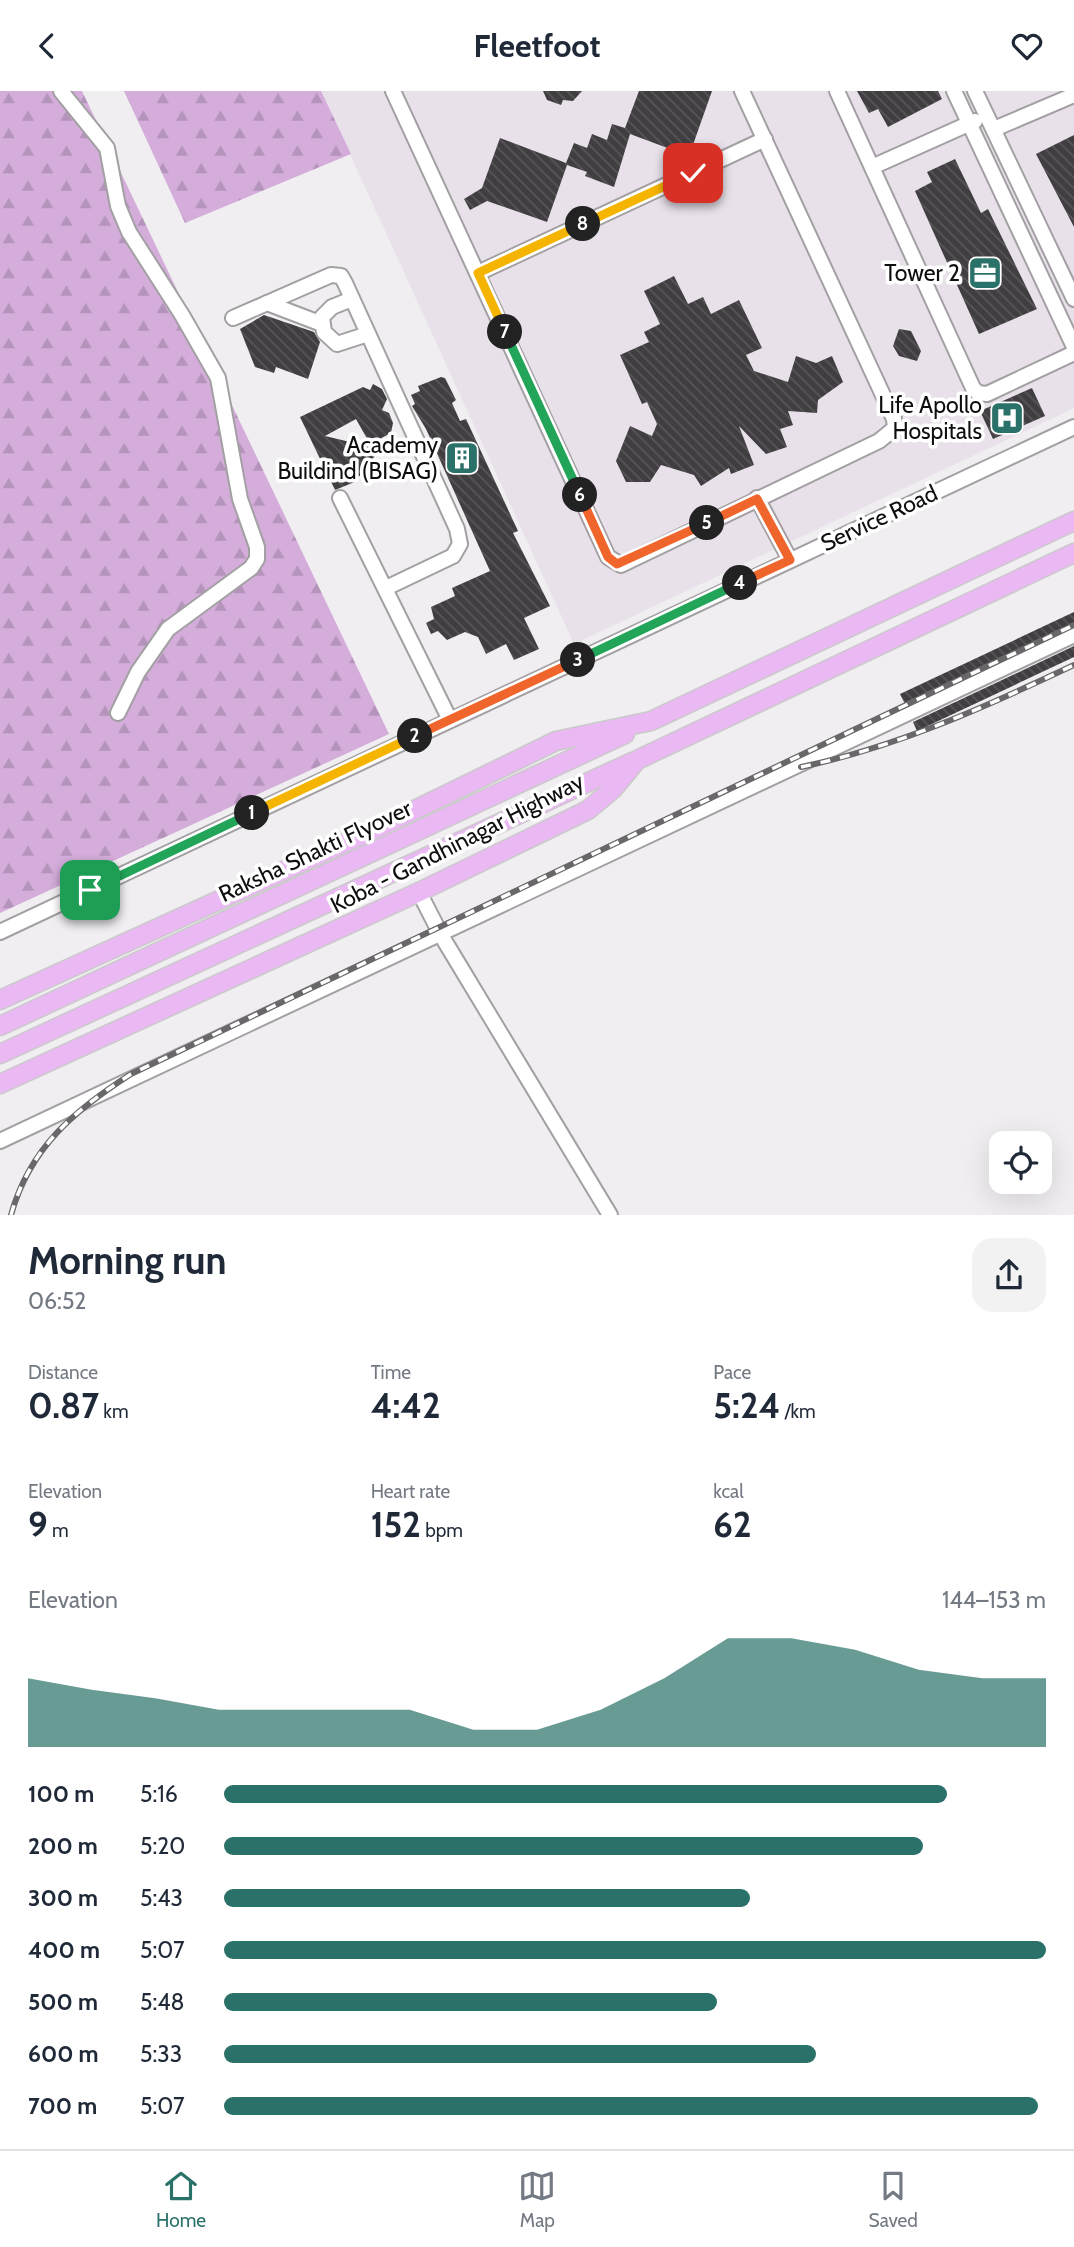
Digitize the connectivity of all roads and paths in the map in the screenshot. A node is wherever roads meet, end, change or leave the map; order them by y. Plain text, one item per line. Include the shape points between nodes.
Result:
1 (61, 91) edge
2 (393, 91) edge
3 (742, 91) edge
4 (837, 91) edge
5 (954, 91) edge
6 (980, 93) edge
7 (1074, 95) edge
8 (986, 116) junction
9 (969, 123) junction
10 (994, 129) junction
11 (765, 139) junction
12 (872, 167) junction
13 (478, 273) junction
14 (352, 299) junction
15 (1074, 299) edge
16 (267, 303) junction
17 (233, 318) dead end
18 (321, 324) junction
19 (368, 334) junction
20 (1074, 347) edge
21 (1074, 353) edge
22 (1074, 427) edge
23 (340, 498) dead end
24 (757, 499) junction
25 (1074, 521) edge
26 (1074, 553) edge
27 (790, 560) junction
28 (386, 588) junction
29 (1074, 635) edge
30 (118, 713) dead end
31 (450, 720) junction
32 (651, 721) junction
33 (637, 760) junction
34 (419, 893) junction
35 (0, 932) edge
36 (441, 935) junction
37 (0, 1000) edge
38 (0, 1026) edge
39 (0, 1054) edge
40 (0, 1084) edge
41 (0, 1141) edge
42 (610, 1215) edge

1 - 30 street via 107,148 118,206 129,232 218,378 240,499 257,547 251,568 168,629 138,672
2 - 13 street
3 - 11 street
4 - 12 street
5 - 9 street
6 - 8 street
7 - 10 street
8 - 9 street
8 - 10 street
9 - 12 street
9 - 20 street
10 - 15 street
11 - 13 street
11 - 24 street via 895,428 879,441
12 - 21 street via 978,393 987,394
13 - 24 street via 613,563 621,565
14 - 16 street via 336,274
14 - 18 street via 326,312
14 - 19 street
16 - 17 street
16 - 18 street
18 - 19 street via 329,340 337,344
19 - 28 street via 460,544 453,557
22 - 27 street, Service Road
23 - 28 street
24 - 27 street
25 - 32 main road, Koba - Gandhinagar Highway
26 - 33 main road, Koba - Gandhinagar Highway
27 - 31 street, Service Road
28 - 31 street
29 - 36 street
31 - 35 street, Service Road
32 - 37 main road, Koba - Gandhinagar Highway via 556,741 384,825
32 - 38 main road, Raksha Shakti Flyover
33 - 34 main road, Koba - Gandhinagar Highway via 588,810
33 - 39 main road
34 - 36 street
34 - 40 main road, Koba - Gandhinagar Highway
36 - 41 street
36 - 42 street

